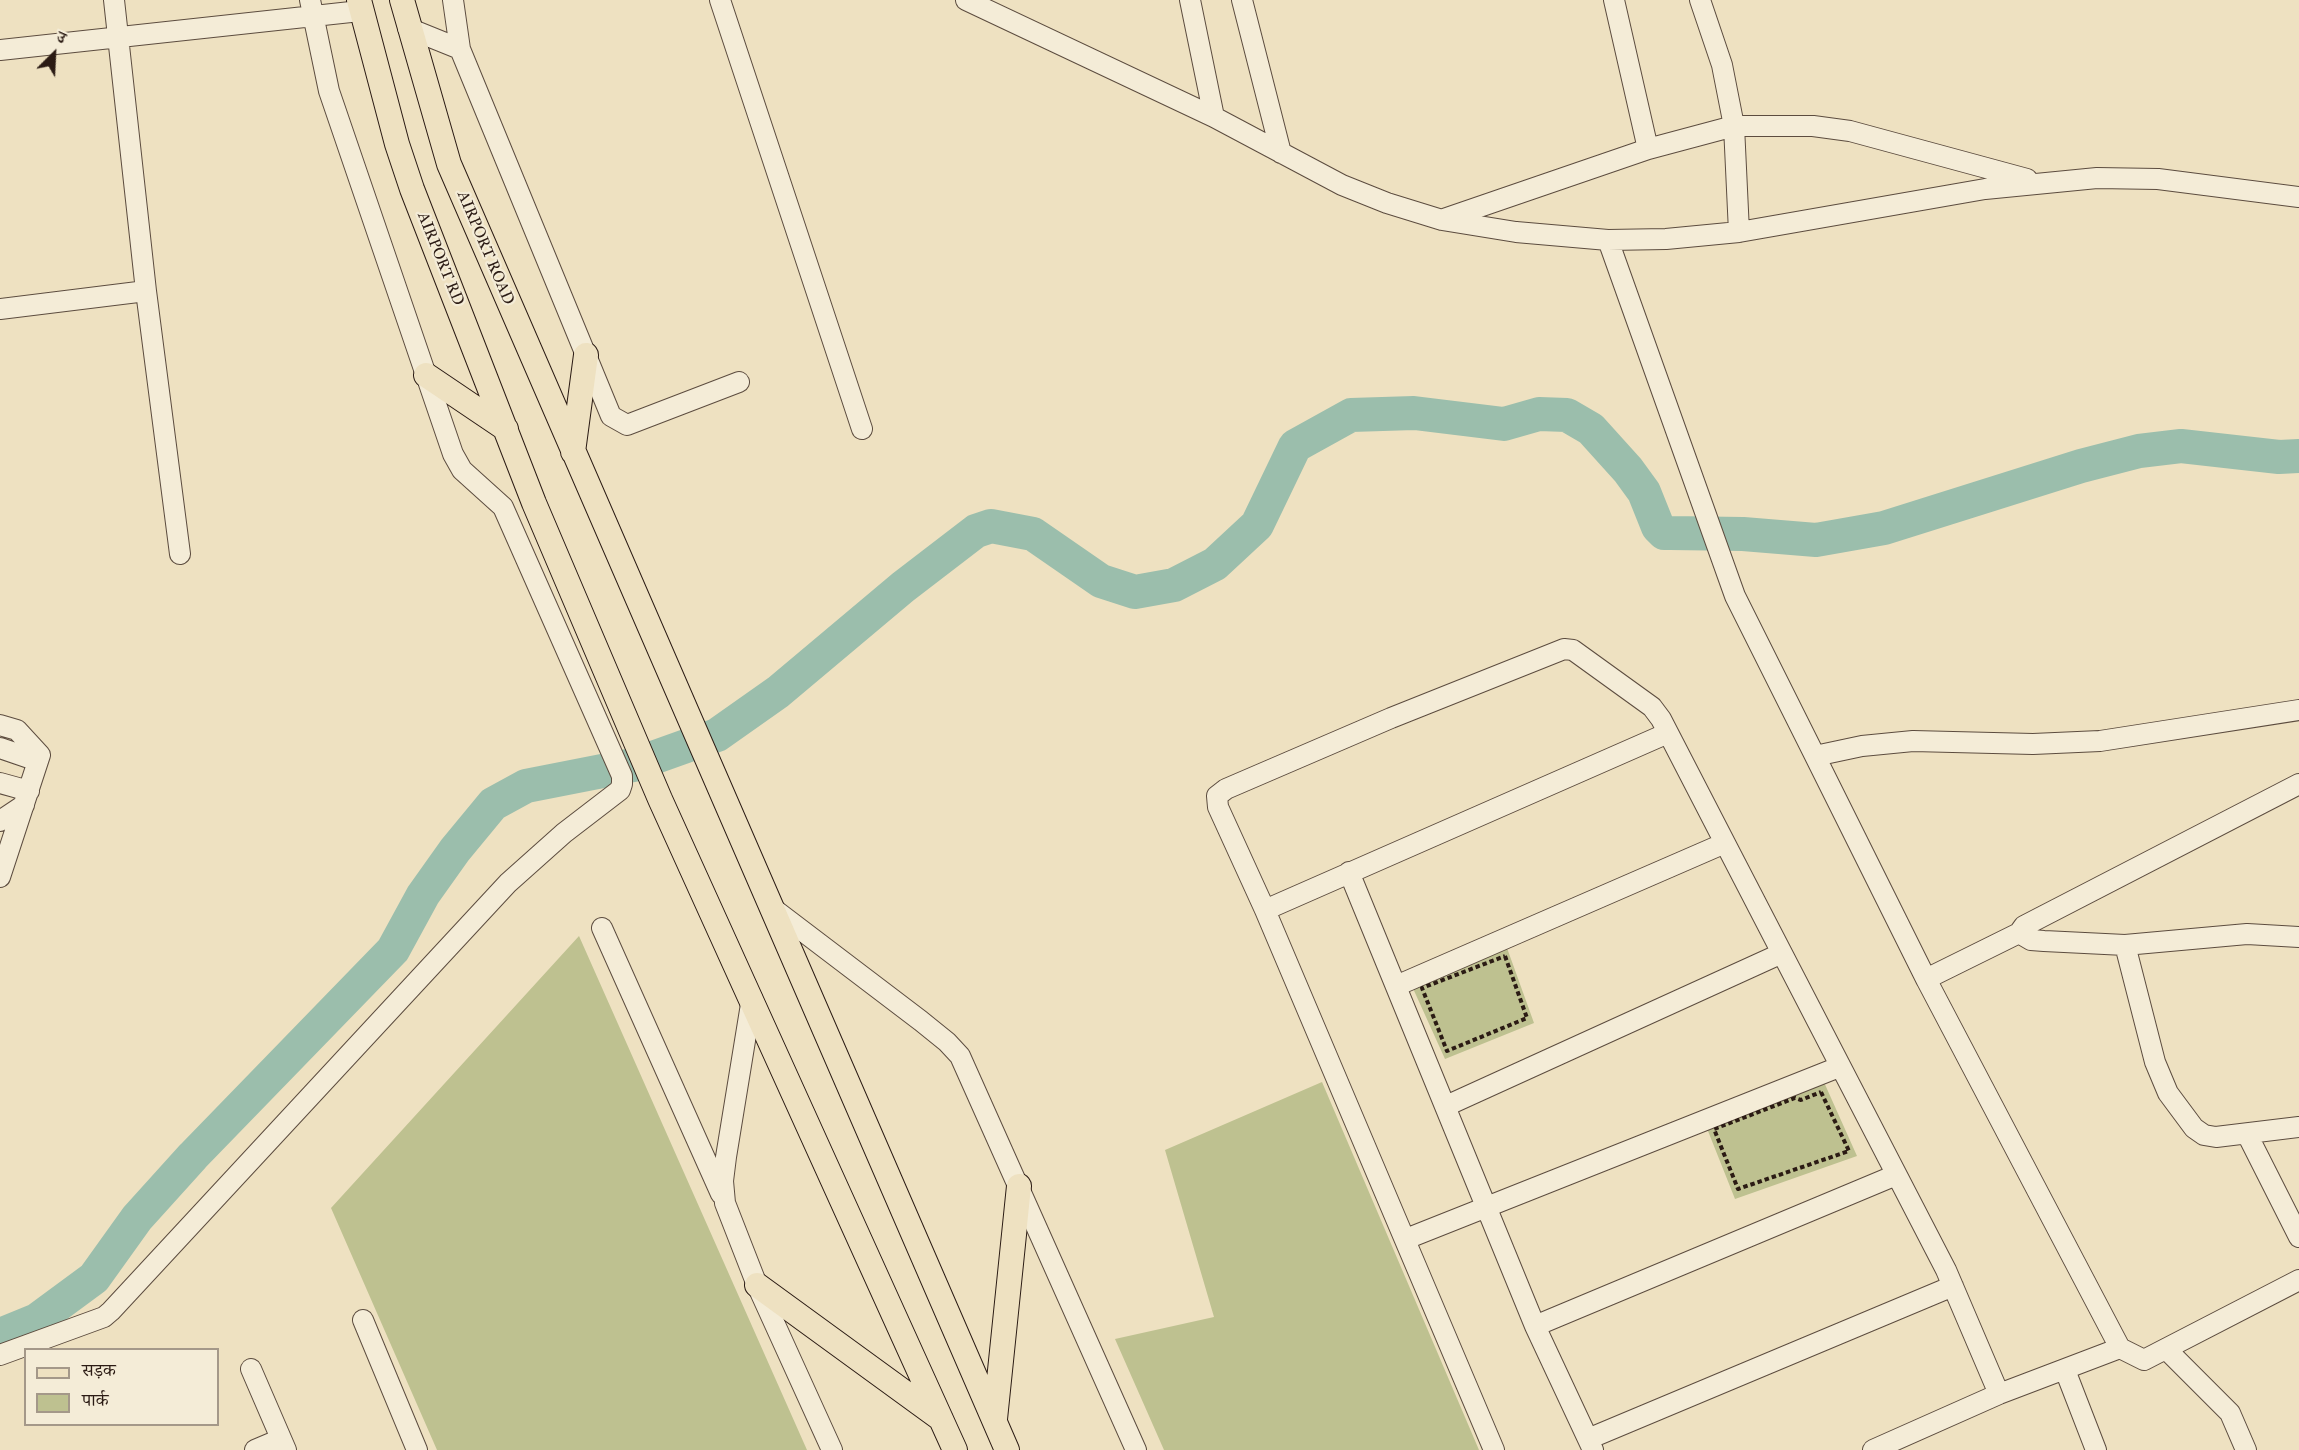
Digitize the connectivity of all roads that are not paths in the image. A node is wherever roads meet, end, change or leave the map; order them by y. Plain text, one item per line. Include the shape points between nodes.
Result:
1 (114, 0) edge
2 (453, 0) edge
3 (720, 0) edge
4 (966, 0) edge
5 (1190, 0) edge
6 (1242, 0) edge
7 (1614, 0) edge
8 (1700, 0) edge
9 (359, 5) edge
10 (311, 8) edge
11 (406, 11) edge
12 (119, 37) junction
13 (460, 49) junction
14 (0, 51) edge
15 (1214, 117) junction
16 (1734, 126) junction
17 (1648, 149) junction
18 (1281, 153) junction
19 (2037, 182) junction
20 (2299, 197) edge
21 (1442, 220) junction
22 (1739, 232) junction
23 (1608, 240) junction
24 (146, 291) junction
25 (0, 309) edge
26 (586, 355) junction
27 (426, 375) junction
28 (739, 382) dead end
29 (506, 429) junction
30 (862, 429) dead end
31 (573, 452) junction
32 (180, 554) dead end
33 (2299, 710) edge
34 (0, 725) edge
35 (1668, 732) junction
36 (0, 748) edge
37 (1815, 756) junction
38 (38, 761) junction
39 (0, 783) edge
40 (2299, 784) edge
41 (26, 798) junction
42 (0, 821) edge
43 (1725, 843) junction
44 (1349, 872) junction
45 (0, 877) edge
46 (770, 906) junction
47 (1266, 910) junction
48 (602, 928) dead end
49 (2019, 933) junction
50 (2299, 937) edge
51 (2126, 945) junction
52 (1780, 954) junction
53 (1926, 979) junction
54 (1396, 986) junction
55 (752, 998) junction
56 (1839, 1067) junction
57 (1446, 1106) junction
58 (2299, 1127) edge
59 (2247, 1134) junction
60 (1896, 1175) junction
61 (1019, 1186) junction
62 (725, 1203) junction
63 (1486, 1206) junction
64 (2299, 1237) edge
65 (1406, 1239) junction
66 (2299, 1280) edge
67 (757, 1285) junction
68 (1953, 1286) junction
69 (363, 1320) dead end
70 (1535, 1326) junction
71 (2120, 1348) junction
72 (2166, 1349) junction
73 (0, 1354) edge
74 (251, 1370) dead end
75 (2065, 1370) junction
76 (2000, 1394) junction
77 (943, 1420) junction
78 (995, 1420) junction
79 (284, 1444) edge
80 (1591, 1445) edge
81 (255, 1450) edge
82 (417, 1450) edge
83 (832, 1450) edge
84 (955, 1450) edge
85 (1007, 1450) edge
86 (1136, 1450) edge
87 (1494, 1450) edge
88 (1874, 1450) edge
89 (2096, 1450) edge
90 (2246, 1450) edge

1 - 12 street
2 - 13 street
3 - 30 street
4 - 15 street
5 - 15 street
6 - 18 street
7 - 17 street
8 - 16 street via 1722,65
9 - 10 street
9 - 29 main road, AIRPORT RD via 412,189
10 - 12 street
10 - 27 street via 329,91
11 - 13 street
11 - 31 main road, AIRPORT ROAD via 449,164
12 - 14 street
12 - 24 street
13 - 26 street
15 - 18 street
16 - 17 street
16 - 19 street via 1813,126 1850,131
16 - 22 street
17 - 21 street
18 - 21 street via 1353,189
19 - 20 street via 2158,178
19 - 22 street
21 - 23 street via 1516,232
22 - 23 street
23 - 37 street via 1735,596
24 - 25 street
24 - 32 street
26 - 28 street via 611,416 627,425
26 - 31 main road
27 - 29 main road
27 - 73 street via 459,464 497,500 513,531 622,776 620,790 564,832 508,883 111,1311 104,1317
29 - 55 main road, AIRPORT RD via 660,799
31 - 46 main road, AIRPORT ROAD
33 - 37 street via 2100,741 2033,744 1913,741
34 - 38 street via 16,730 40,755
35 - 43 street
35 - 44 street
35 - 47 street via 1652,707 1639,696 1573,650 1564,649 1226,789 1217,796 1218,807
36 - 38 street
37 - 53 street
38 - 41 street
39 - 41 street
40 - 49 street via 2024,926
41 - 42 street
41 - 45 street
43 - 52 street
43 - 54 street
44 - 47 street
44 - 54 street
46 - 61 street via 960,1056
46 - 78 main road, AIRPORT ROAD
47 - 65 street
48 - 62 street
49 - 51 street via 2031,940
49 - 53 street
50 - 51 street via 2247,934
51 - 59 street via 2155,1062 2177,1109 2204,1135
52 - 56 street
52 - 57 street
53 - 71 street
54 - 57 street
55 - 62 street via 726,1157
55 - 77 main road, AIRPORT RD
56 - 60 street
56 - 63 street
57 - 63 street
58 - 59 street
59 - 64 street
60 - 68 street
60 - 70 street
61 - 78 main road
61 - 86 street
62 - 67 street
63 - 65 street
63 - 70 street
65 - 87 street
66 - 72 street
67 - 77 main road
67 - 83 street
68 - 76 street
68 - 80 street
69 - 82 street
70 - 80 street
71 - 72 street via 2144,1360
71 - 75 street
72 - 90 street via 2230,1413
74 - 79 street
75 - 76 street
75 - 89 street
76 - 88 street
77 - 84 main road, AIRPORT RD
78 - 85 main road, AIRPORT ROAD
79 - 81 street

